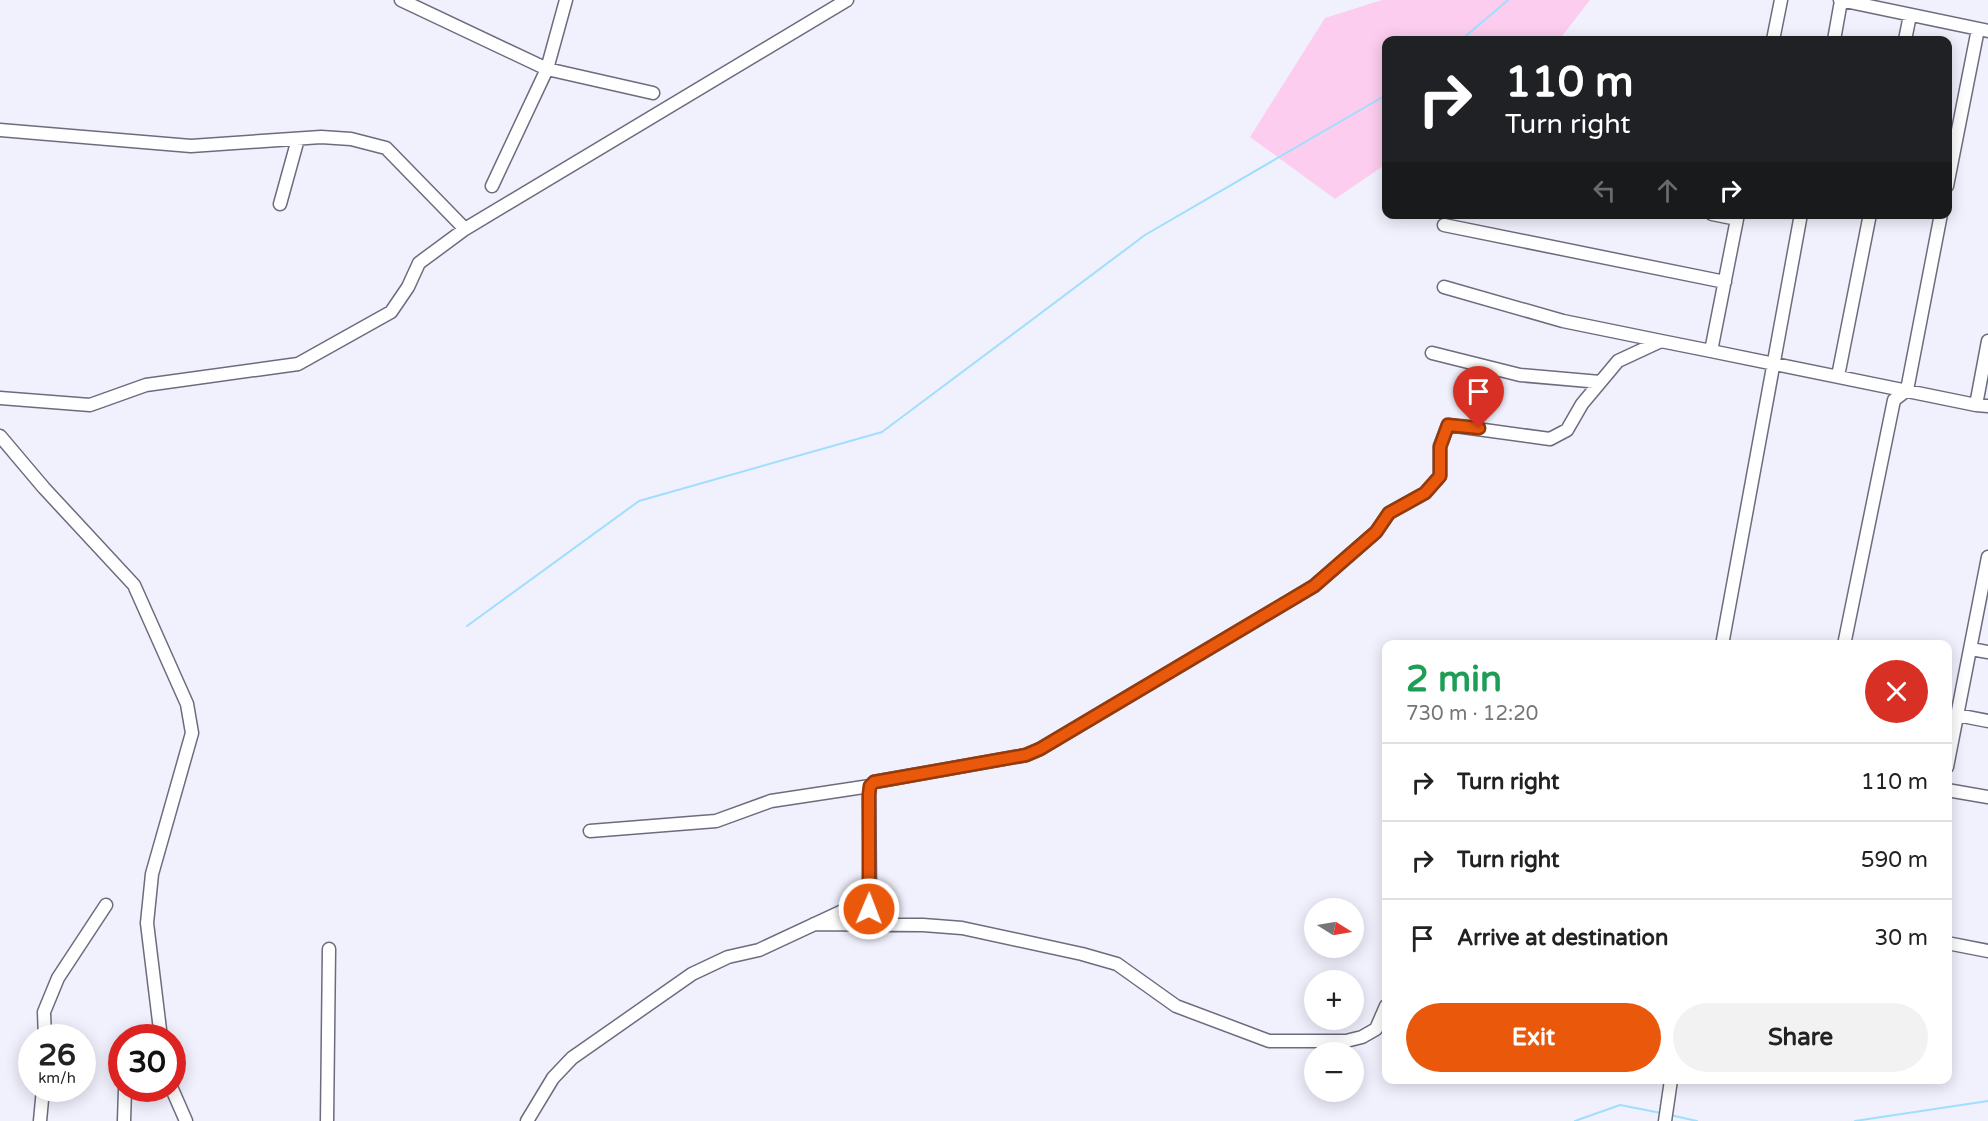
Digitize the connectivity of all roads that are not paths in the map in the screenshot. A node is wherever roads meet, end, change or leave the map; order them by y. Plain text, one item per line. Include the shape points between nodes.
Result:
1 (401, 0) edge
2 (566, 0) edge
3 (848, 0) edge
4 (1781, 0) edge
5 (1841, 0) edge
6 (1910, 15) junction
7 (1983, 30) edge
8 (1774, 36) edge
9 (1835, 36) edge
10 (1906, 36) edge
11 (548, 69) junction
12 (653, 93) dead end
13 (0, 130) edge
14 (298, 139) junction
15 (1952, 164) edge
16 (492, 186) dead end
17 (280, 204) dead end
18 (1738, 219) edge
19 (1800, 219) edge
20 (1869, 219) edge
21 (1940, 219) edge
22 (1444, 225) dead end
23 (465, 229) junction
24 (1725, 282) junction
25 (1444, 287) dead end
26 (1662, 341) junction
27 (1988, 341) edge
28 (1711, 351) junction
29 (1432, 353) dead end
30 (1772, 364) junction
31 (1838, 375) junction
32 (1600, 382) junction
33 (1907, 390) junction
34 (0, 398) edge
35 (1982, 405) edge
36 (0, 436) edge
37 (1988, 556) edge
38 (1986, 584) edge
39 (1723, 640) edge
40 (1845, 640) edge
41 (1971, 649) junction
42 (1988, 652) edge
43 (1957, 715) junction
44 (1988, 721) edge
45 (1952, 741) edge
46 (870, 786) junction
47 (1952, 791) edge
48 (1988, 797) edge
49 (590, 831) dead end
50 (870, 893) junction
51 (106, 905) dead end
52 (813, 924) junction
53 (868, 925) junction
54 (1952, 944) edge
55 (329, 949) dead end
56 (1988, 951) edge
57 (1382, 1015) edge
58 (44, 1024) edge
59 (159, 1024) edge
60 (1670, 1084) edge
61 (42, 1102) edge
62 (125, 1102) edge
63 (178, 1102) edge
64 (40, 1121) edge
65 (124, 1121) edge
66 (186, 1121) edge
67 (327, 1121) edge
68 (527, 1121) edge
69 (1665, 1121) edge

1 - 11 street
2 - 11 street
3 - 23 street
4 - 8 street
5 - 6 street
5 - 9 street
6 - 7 street
6 - 10 street
7 - 15 street
11 - 12 street
11 - 16 street
13 - 14 street via 191,146
14 - 17 street
14 - 23 street via 351,139 386,148
18 - 24 street
19 - 30 street
20 - 31 street
21 - 33 street
22 - 24 street
23 - 34 street via 419,263 391,312 298,364 146,385 90,405
24 - 28 street
25 - 26 street via 1563,321
26 - 28 street
26 - 32 street via 1618,361
27 - 35 street
28 - 30 street
29 - 32 street via 1520,375
30 - 31 street
30 - 39 street
31 - 33 street
32 - 46 street via 1567,430 1550,439 1448,425 1440,447 1440,476 1425,493 1389,513 1376,532 1314,586 1040,749 1026,755 889,778
33 - 35 street
33 - 40 street via 1894,400
36 - 59 street via 134,585 187,704 192,733 152,874 147,923
37 - 38 street
38 - 41 street
41 - 42 street
41 - 43 street
43 - 44 street
43 - 45 street
46 - 49 street via 771,801 716,821
46 - 50 street
47 - 48 street
50 - 52 street via 862,902
50 - 53 street
51 - 58 street via 58,978 44,1012
52 - 53 street
52 - 68 street via 759,950 728,957 692,974 618,1024 572,1058 553,1078
53 - 57 street via 962,928 1117,964 1176,1006 1263,1040 1346,1041 1376,1029
54 - 56 street
55 - 67 street
60 - 69 street
61 - 64 street
62 - 65 street
63 - 66 street

